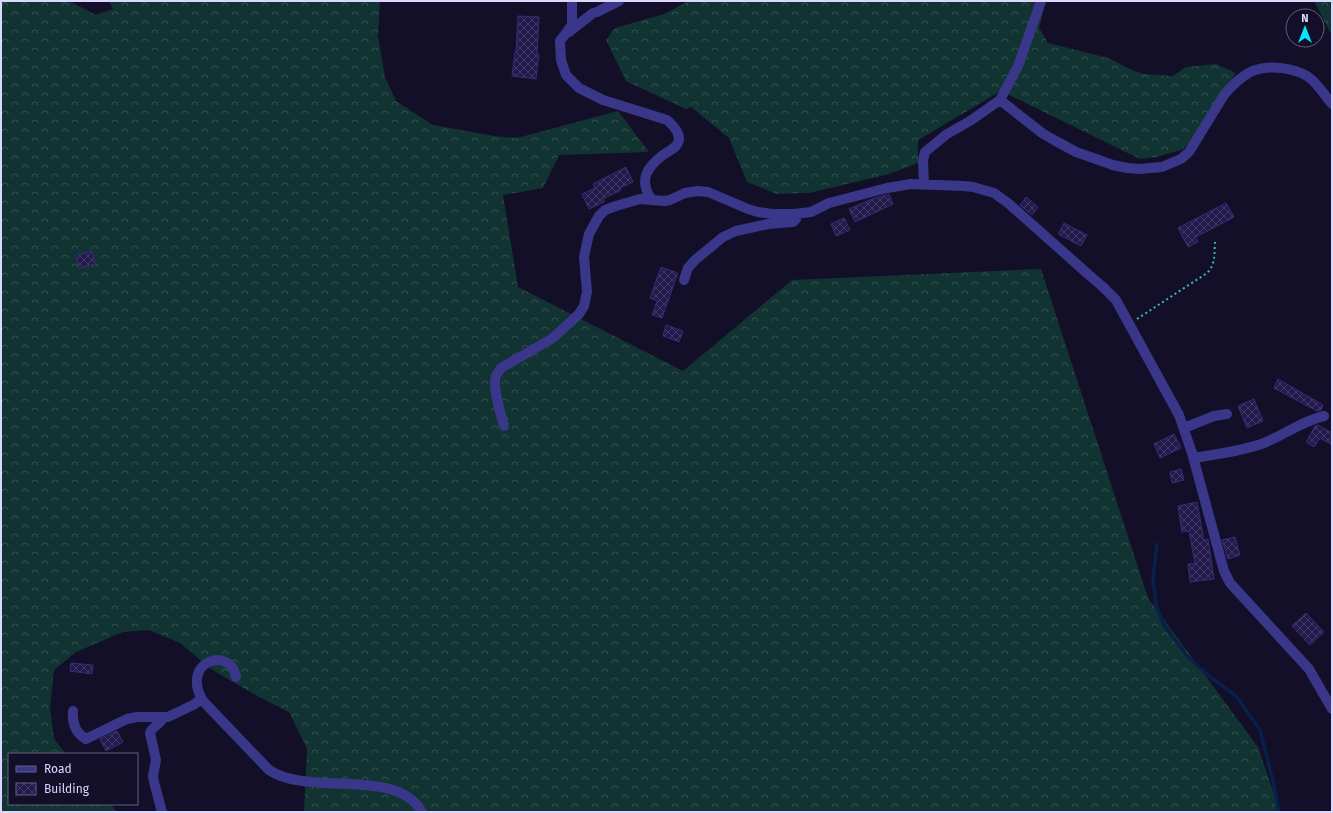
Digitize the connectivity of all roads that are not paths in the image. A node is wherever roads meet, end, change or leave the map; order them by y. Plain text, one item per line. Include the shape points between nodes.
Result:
1 (572, 1) edge
2 (619, 1) edge
3 (1042, 1) edge
4 (563, 37) junction
5 (1000, 100) junction
6 (1332, 104) edge
7 (924, 184) junction
8 (651, 199) junction
9 (798, 214) junction
10 (684, 280) dead end
11 (1227, 414) dead end
12 (1324, 416) dead end
13 (504, 426) dead end
14 (1184, 428) junction
15 (1194, 458) junction
16 (236, 677) dead end
17 (202, 700) junction
18 (1332, 710) edge
19 (72, 711) dead end
20 (163, 718) junction
21 (162, 812) edge
22 (422, 812) edge

1 - 4 street via 572,24
2 - 4 street via 593,13
3 - 5 street via 1018,66
4 - 8 street via 560,41 563,69 580,88 603,100 667,120 675,127 679,136 676,146 653,163 646,174 646,190
5 - 6 street via 1042,133 1076,152 1113,165 1139,169 1162,167 1189,152 1230,87 1255,70 1285,69 1307,76
5 - 7 street via 947,134 925,152
7 - 9 street via 870,192
7 - 14 street via 973,187 994,193 1103,287 1116,300
8 - 9 street via 664,201 690,192 708,192 758,212
8 - 13 street via 620,204 605,210 599,216 589,234 584,257 587,292 579,314 553,338 501,368 496,376 496,392
9 - 10 street via 793,222 768,224 736,231 723,237 695,260 688,268
11 - 14 street via 1214,416
12 - 15 street via 1262,444
14 - 15 street
15 - 18 street via 1219,556 1230,583 1309,669
16 - 17 street via 235,669 228,662 210,661 204,665 198,672 197,682
17 - 20 street
17 - 22 street via 269,770 280,776 308,782 380,787 412,799
19 - 20 street via 72,724 86,739 133,718
20 - 21 street via 161,723 150,730 156,760 153,776

